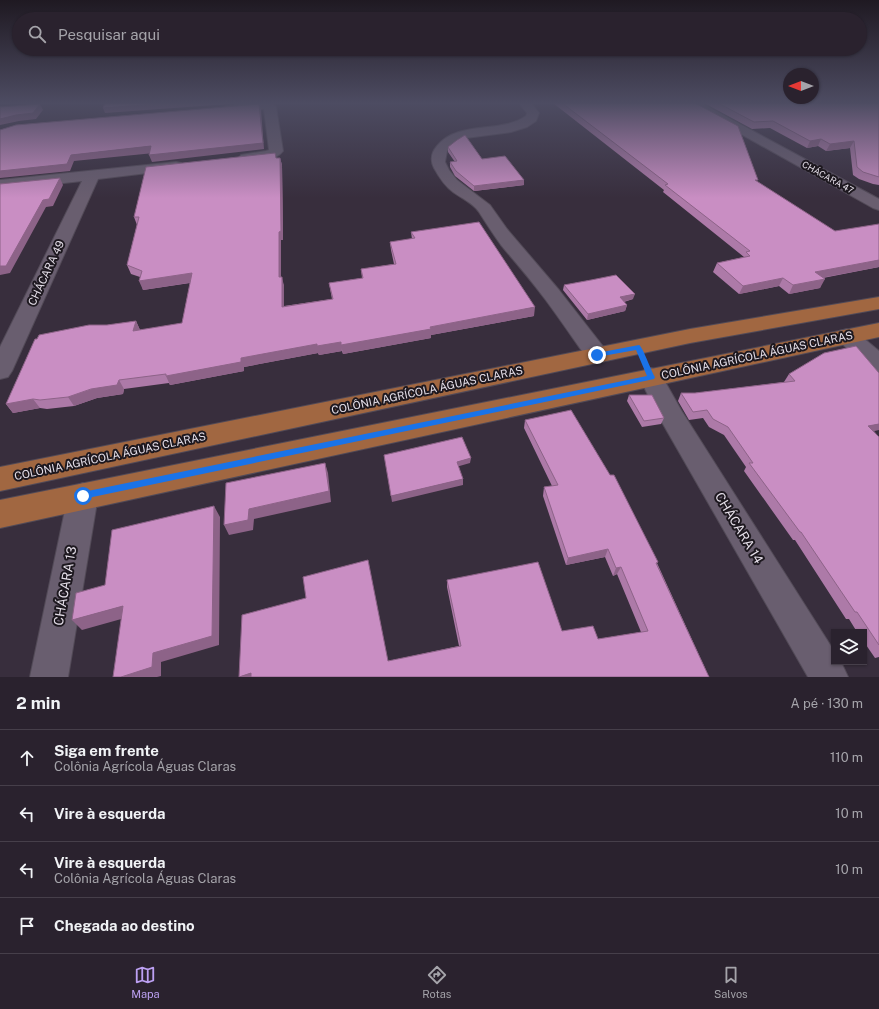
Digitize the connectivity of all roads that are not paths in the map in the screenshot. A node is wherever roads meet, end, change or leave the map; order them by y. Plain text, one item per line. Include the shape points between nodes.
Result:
1 (274, 135) edge
2 (463, 135) edge
3 (751, 135) edge
4 (230, 160) edge
5 (191, 164) edge
6 (92, 175) junction
7 (0, 185) edge
8 (879, 205) edge
9 (879, 303) edge
10 (879, 330) edge
11 (690, 336) junction
12 (847, 336) junction
13 (639, 347) junction
14 (597, 355) junction
15 (718, 364) junction
16 (879, 364) edge
17 (0, 371) edge
18 (651, 377) junction
19 (0, 479) edge
20 (83, 496) junction
21 (0, 514) edge
22 (49, 677) edge
23 (829, 677) edge

1 - 4 street via 275,153
2 - 14 street via 439,152 437,161 444,174 454,186 484,208
3 - 8 street, CHÁCARA 47
5 - 6 street
6 - 7 street
6 - 17 street, CHÁCARA 49
9 - 11 main road, COLÔNIA AGRÍCOLA ÁGUAS CLARAS
10 - 12 main road, COLÔNIA AGRÍCOLA ÁGUAS CLARAS
11 - 13 main road, COLÔNIA AGRÍCOLA ÁGUAS CLARAS
11 - 15 main road
12 - 15 main road, COLÔNIA AGRÍCOLA ÁGUAS CLARAS
12 - 16 street
13 - 14 main road, COLÔNIA AGRÍCOLA ÁGUAS CLARAS
13 - 18 main road
14 - 19 main road, COLÔNIA AGRÍCOLA ÁGUAS CLARAS
15 - 18 main road, COLÔNIA AGRÍCOLA ÁGUAS CLARAS
18 - 20 main road, COLÔNIA AGRÍCOLA ÁGUAS CLARAS
18 - 23 street, CHÁCARA 14 via 672,417
20 - 21 main road, COLÔNIA AGRÍCOLA ÁGUAS CLARAS
20 - 22 street, CHÁCARA 13

